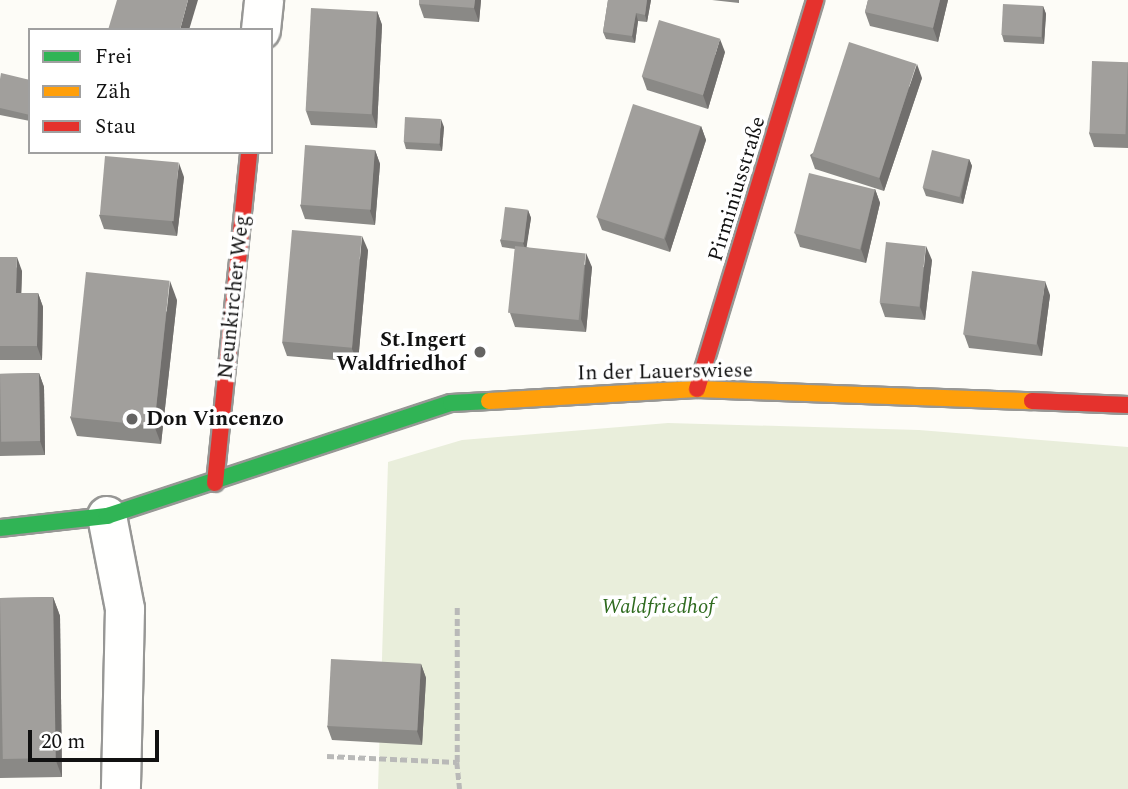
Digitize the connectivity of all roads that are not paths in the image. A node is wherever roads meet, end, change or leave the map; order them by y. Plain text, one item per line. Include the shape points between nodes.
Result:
1 (264, 0) edge
2 (815, 0) edge
3 (261, 28) edge
4 (248, 154) edge
5 (696, 389) junction
6 (1128, 405) edge
7 (215, 483) junction
8 (107, 516) junction
9 (0, 528) edge
10 (121, 789) edge

1 - 3 street
2 - 5 street, Pirminiusstraße
4 - 7 street, Neunkircher Weg
5 - 6 street, In der Lauerswiese
5 - 7 street, In der Lauerswiese via 451,403
7 - 8 street, In der Lauerswiese
8 - 9 street, In der Lauerswiese
8 - 10 street via 125,609

